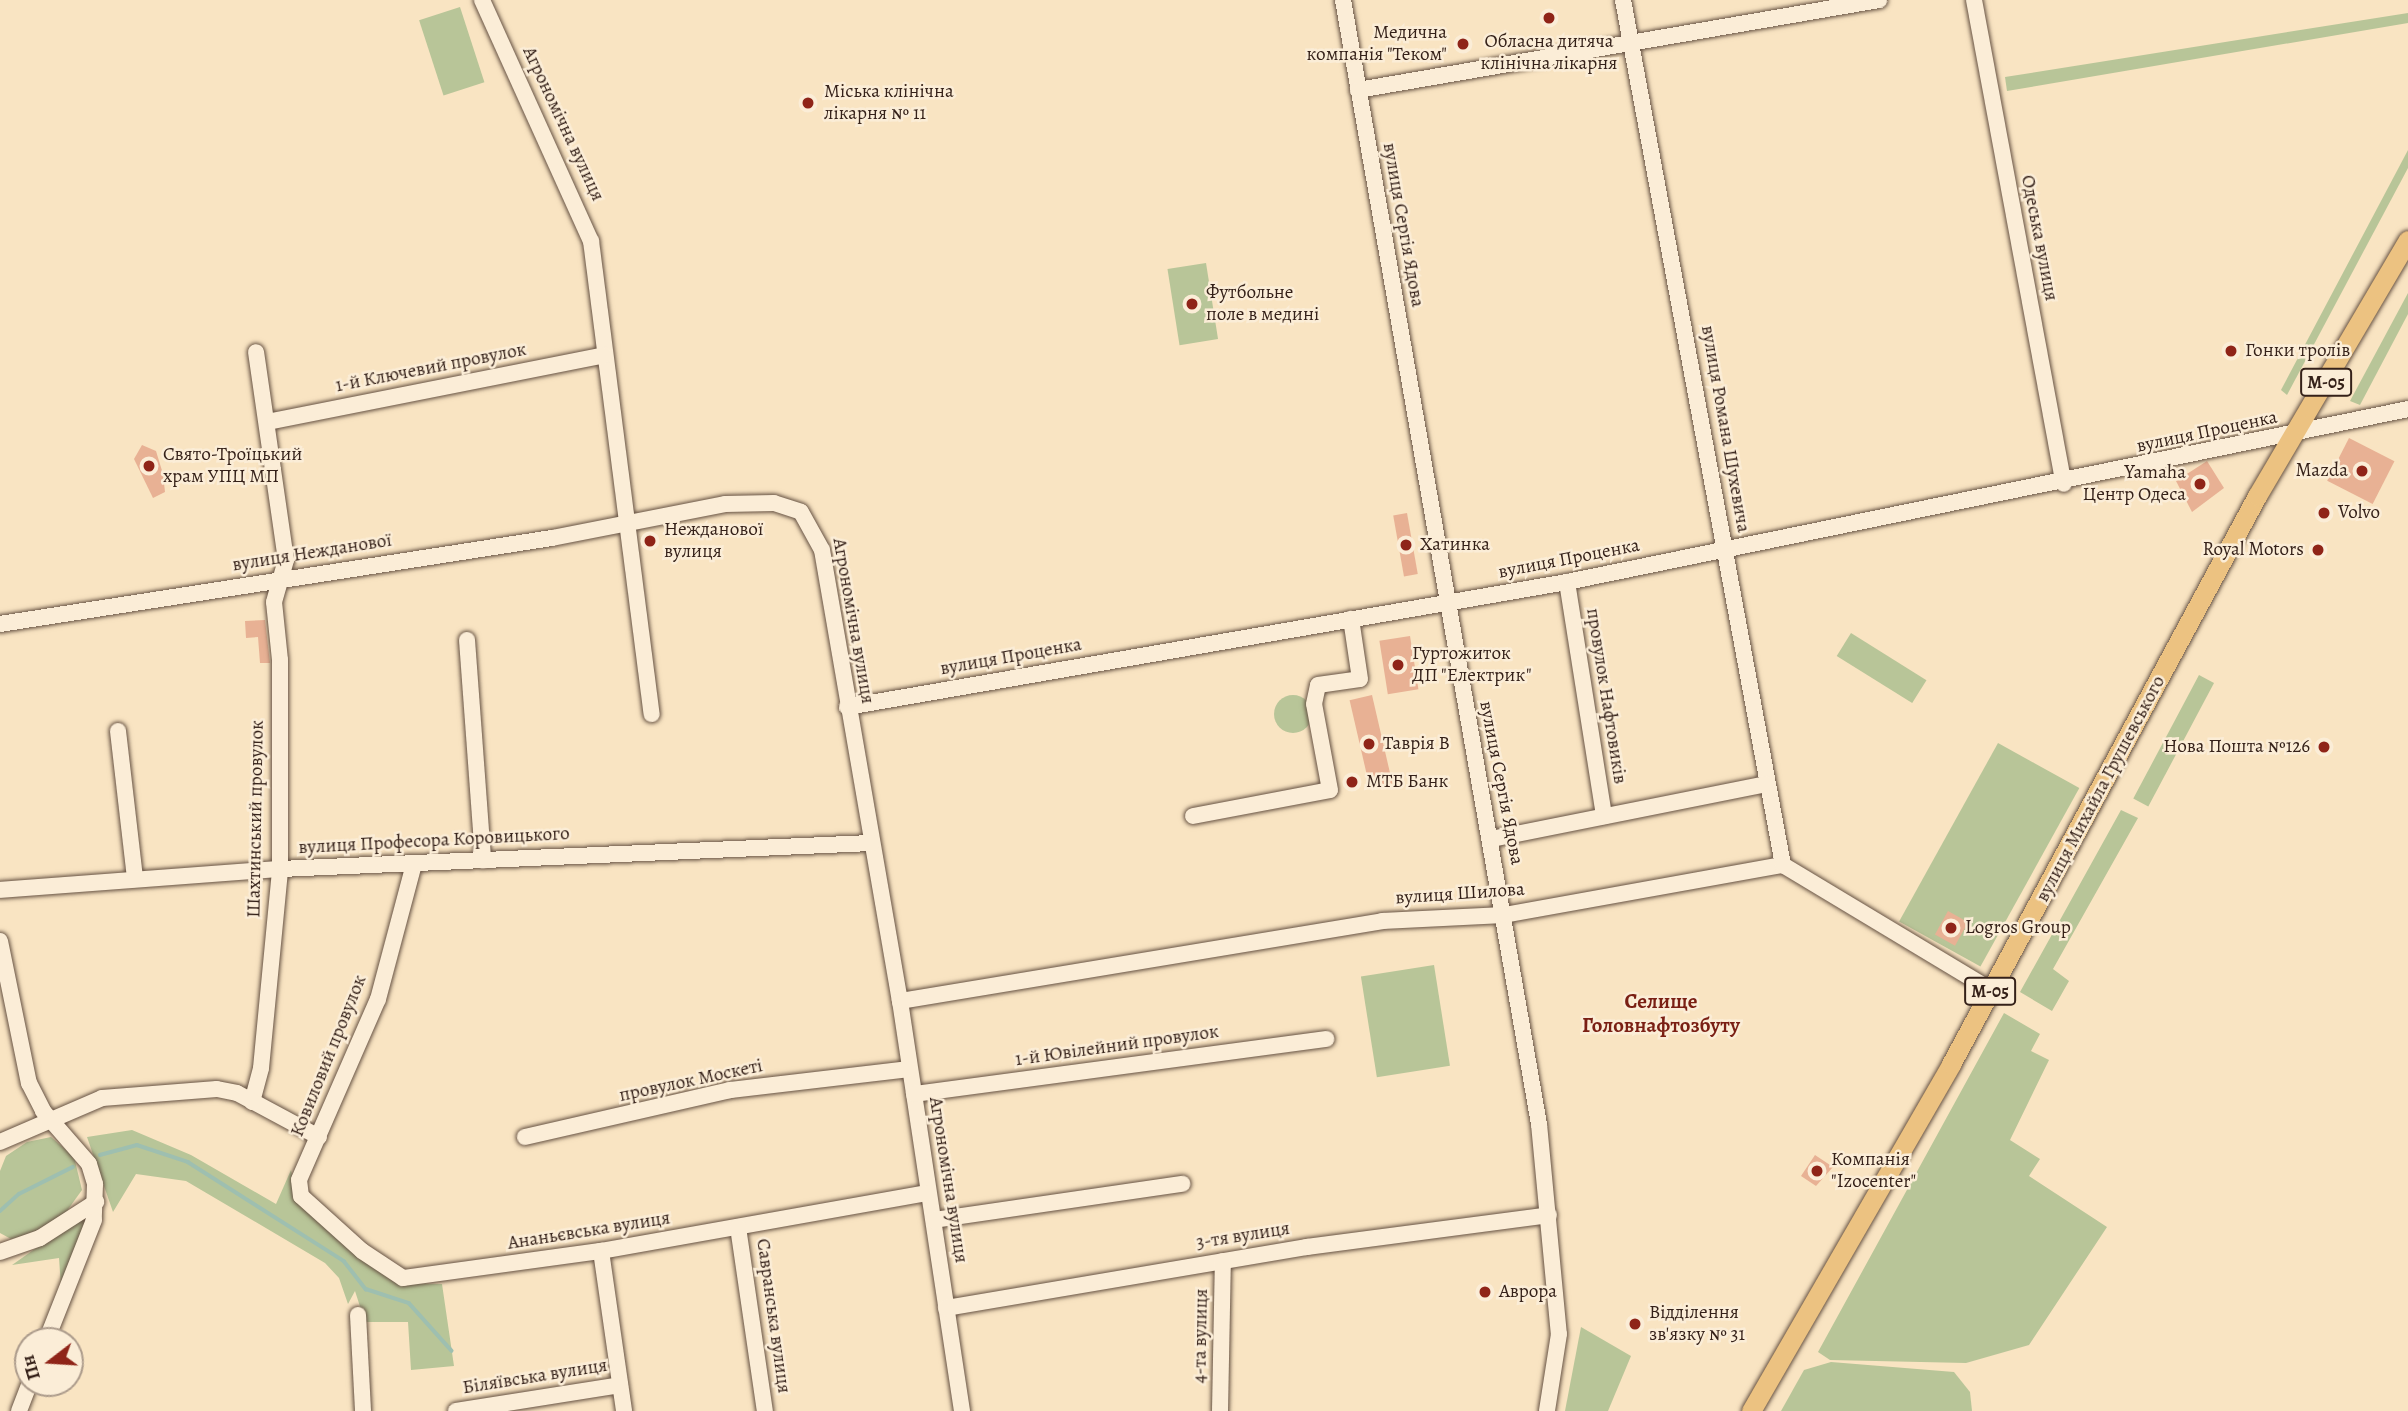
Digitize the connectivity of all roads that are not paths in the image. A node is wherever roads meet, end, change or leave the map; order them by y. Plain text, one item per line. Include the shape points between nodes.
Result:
1 (482, 0) edge
2 (1343, 0) edge
3 (1623, 0) edge
4 (1879, 0) edge
5 (1974, 0) edge
6 (1633, 45) junction
7 (1358, 90) junction
8 (2408, 240) edge
9 (256, 352) dead end
10 (604, 355) junction
11 (2408, 409) edge
12 (267, 422) junction
13 (2295, 434) junction
14 (2064, 484) junction
15 (629, 519) junction
16 (1726, 552) junction
17 (280, 579) junction
18 (1567, 582) junction
19 (1446, 602) junction
20 (1351, 619) junction
21 (0, 624) edge
22 (467, 640) dead end
23 (847, 708) junction
24 (652, 714) dead end
25 (118, 731) dead end
26 (1766, 784) junction
27 (1193, 816) dead end
28 (1604, 816) junction
29 (1490, 839) junction
30 (871, 843) junction
31 (483, 860) junction
32 (414, 864) junction
33 (1783, 865) junction
34 (280, 869) junction
35 (135, 879) junction
36 (0, 890) edge
37 (1504, 915) junction
38 (0, 941) edge
39 (1991, 990) junction
40 (900, 1001) junction
41 (1326, 1039) dead end
42 (908, 1069) junction
43 (914, 1094) junction
44 (252, 1102) junction
45 (52, 1123) junction
46 (525, 1136) dead end
47 (319, 1137) junction
48 (0, 1142) edge
49 (299, 1180) joint
50 (1182, 1184) dead end
51 (927, 1193) junction
52 (96, 1202) junction
53 (1549, 1215) junction
54 (934, 1220) junction
55 (738, 1227) junction
56 (601, 1251) junction
57 (0, 1252) edge
58 (1223, 1261) junction
59 (946, 1308) junction
60 (358, 1315) dead end
61 (51, 1327) edge
62 (620, 1385) junction
63 (363, 1411) edge
64 (456, 1411) edge
65 (624, 1411) edge
66 (765, 1411) edge
67 (962, 1411) edge
68 (1220, 1411) edge
69 (1547, 1411) edge
70 (1751, 1411) edge

1 - 10 street, Агрономічна вулиця via 583,217 598,281
2 - 7 street, вулиця Сергія Ядова
3 - 6 street, вулиця Романа Шухевича
4 - 6 street
5 - 14 street, Одеська вулиця
6 - 7 street
6 - 16 street, вулиця Романа Шухевича
7 - 19 street, вулиця Сергія Ядова
8 - 13 main road, вулиця Михайла Грушевського / М-05
9 - 12 street, Шахтинський провулок
10 - 12 street, 1-й Ключевий провулок
10 - 15 street, Агрономічна вулиця
11 - 13 street, вулиця Проценка
12 - 17 street, Шахтинський провулок via 286,553
13 - 14 street, вулиця Проценка
13 - 39 main road, вулиця Михайла Грушевського / М-05
14 - 16 street, вулиця Проценка
15 - 17 street, вулиця Нежданової via 552,538
15 - 23 street, Агрономічна вулиця via 741,503 774,503 801,512 822,550
15 - 24 street
16 - 18 street, вулиця Проценка
16 - 26 street, вулиця Романа Шухевича
17 - 21 street, вулиця Нежданової
17 - 34 street, Шахтинський провулок via 274,602 280,660
18 - 19 street, вулиця Проценка
18 - 28 street, провулок Нафтовиків
19 - 20 street, вулиця Проценка
19 - 29 street, вулиця Сергія Ядова
20 - 23 street, вулиця Проценка
20 - 27 street via 1360,679 1318,685 1314,704 1330,790
22 - 31 street
23 - 30 street, Агрономічна вулиця
25 - 35 street
26 - 28 street, провулок Нафтовиків
26 - 33 street, вулиця Романа Шухевича
28 - 29 street, провулок Нафтовиків
29 - 37 street, вулиця Сергія Ядова
30 - 31 street, вулиця Професора Коровицького
30 - 40 street, Агрономічна вулиця
31 - 32 street, вулиця Професора Коровицького
32 - 34 street, вулиця Професора Коровицького
32 - 47 street, Ковиловий провулок via 378,999
33 - 37 street, вулиця Шилова
33 - 39 street
34 - 35 street, вулиця Професора Коровицького
34 - 44 street, Шахтинський провулок via 261,1068
35 - 36 street, вулиця Професора Коровицького
37 - 40 street, вулиця Шилова via 1382,921
37 - 53 street, вулиця Сергія Ядова
38 - 45 street via 29,1083
39 - 70 main road, вулиця Михайла Грушевського / М-05
40 - 42 street, Агрономічна вулиця
41 - 43 street, 1-й Ювілейний провулок
42 - 43 street, Агрономічна вулиця
42 - 46 street, провулок Москеті via 730,1090
43 - 51 street, Агрономічна вулиця
44 - 45 street via 217,1089 121,1093
44 - 47 street
45 - 48 street
45 - 52 street via 89,1164
47 - 49 street, Ковиловий провулок
49 - 56 street, Ананьєвська вулиця via 301,1196 362,1251 403,1278
50 - 54 street
51 - 54 street, Агрономічна вулиця
51 - 55 street, Ананьєвська вулиця
52 - 57 street via 40,1238
52 - 61 street
53 - 58 street, 3-тя вулиця
53 - 69 street, вулиця Сергія Ядова via 1559,1334
54 - 59 street, Агрономічна вулиця
55 - 56 street, Ананьєвська вулиця
55 - 66 street, Савранська вулиця
56 - 62 street
58 - 59 street, 3-тя вулиця
58 - 68 street, 4-та вулиця
59 - 67 street, Агрономічна вулиця
60 - 63 street
62 - 64 street, Біляївська вулиця
62 - 65 street

